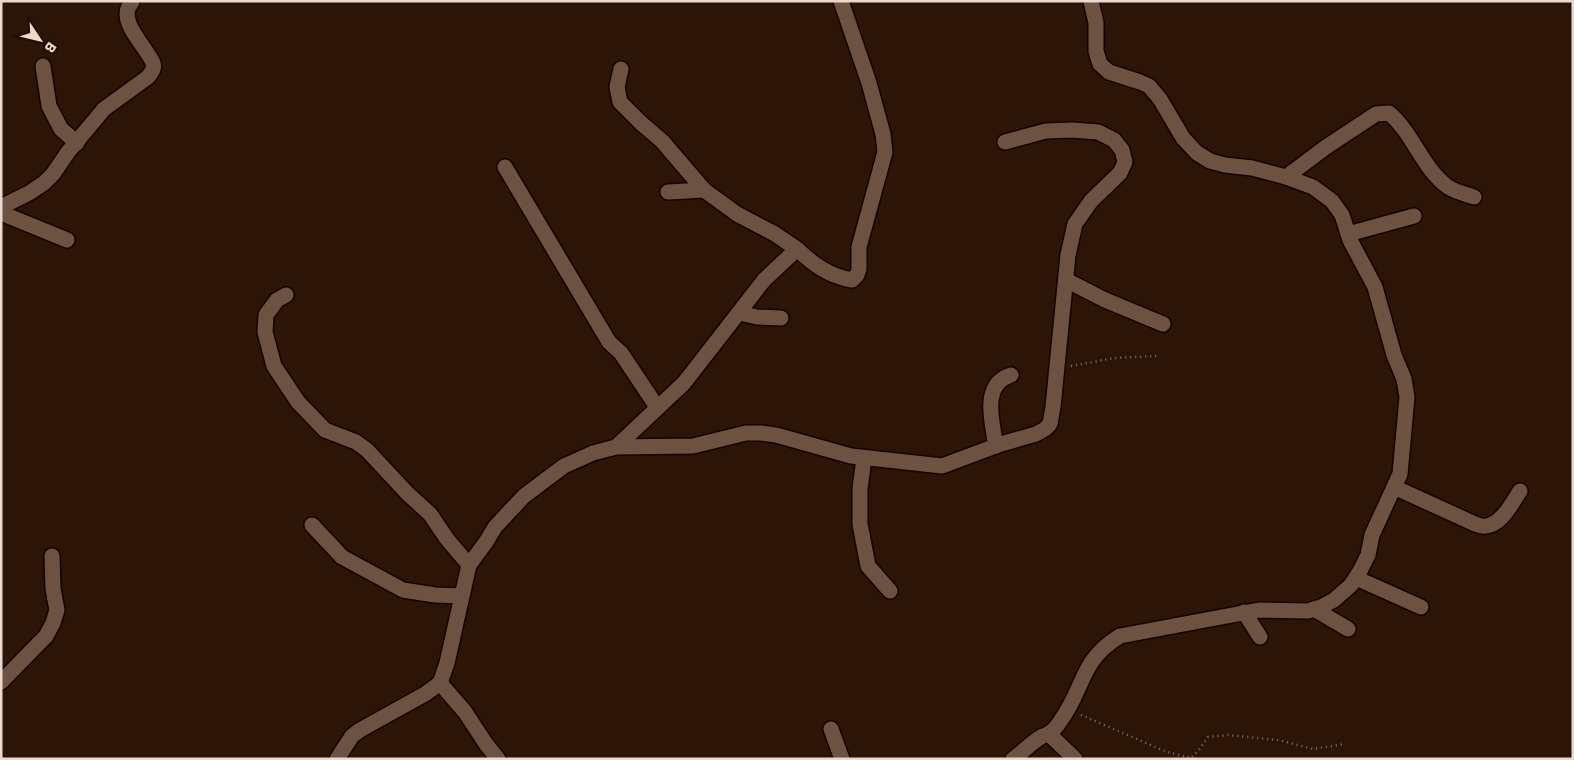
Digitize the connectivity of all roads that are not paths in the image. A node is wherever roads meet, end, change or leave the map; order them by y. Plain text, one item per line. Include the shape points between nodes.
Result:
1 (841, 1) edge
2 (1091, 1) edge
3 (132, 2) edge
4 (44, 66) dead end
5 (621, 69) dead end
6 (77, 142) junction
7 (1005, 142) dead end
8 (505, 167) dead end
9 (1286, 177) junction
10 (704, 190) junction
11 (668, 192) dead end
12 (1474, 197) dead end
13 (1, 207) edge
14 (1, 213) edge
15 (1414, 216) dead end
16 (1348, 234) junction
17 (67, 240) dead end
18 (797, 250) junction
19 (1066, 280) junction
20 (286, 296) dead end
21 (740, 313) junction
22 (781, 318) dead end
23 (1163, 324) dead end
24 (1011, 374) dead end
25 (657, 407) junction
26 (996, 446) junction
27 (616, 447) junction
28 (864, 458) junction
29 (1394, 487) junction
30 (1520, 491) dead end
31 (312, 525) dead end
32 (52, 556) dead end
33 (469, 565) junction
34 (1356, 578) junction
35 (890, 591) dead end
36 (462, 596) junction
37 (1421, 607) dead end
38 (1314, 609) junction
39 (1244, 612) junction
40 (1348, 629) dead end
41 (1260, 637) dead end
42 (1, 682) edge
43 (440, 683) junction
44 (831, 729) dead end
45 (1049, 734) junction
46 (337, 759) edge
47 (498, 759) edge
48 (842, 759) edge
49 (1013, 759) edge
50 (1075, 759) edge

1 - 18 street via 869,83 883,134 884,152 859,247 859,269 855,277 852,280 822,270
2 - 9 street via 1100,64 1109,72 1149,86 1196,153 1210,161
3 - 6 street via 128,21 153,63 153,71 104,109
4 - 6 street via 49,106 61,129
5 - 10 street via 617,87 620,102 662,141
6 - 13 street via 44,183
7 - 19 street via 1046,131 1072,130 1098,132 1114,140 1122,150 1125,162 1120,173 1091,200 1075,224
8 - 25 street via 609,342 621,353
9 - 12 street via 1376,114 1389,113 1399,121 1430,169 1446,186
9 - 16 street via 1313,187 1332,201 1342,215
10 - 11 street
10 - 18 street
14 - 17 street
15 - 16 street
16 - 29 street via 1375,286 1404,379 1407,397 1402,463
18 - 21 street via 764,280
19 - 23 street
19 - 26 street via 1050,424 1036,434
20 - 33 street via 277,300 266,315 265,332 274,366 298,402 325,430 367,450 430,514
21 - 22 street
21 - 25 street via 684,383
24 - 26 street via 998,382 990,400
25 - 27 street
26 - 28 street via 942,466
27 - 28 street via 693,446 761,433
27 - 33 street via 564,466 524,496 495,527
28 - 35 street via 860,524 868,566
29 - 30 street via 1485,527 1502,516
29 - 34 street
31 - 36 street via 342,557 403,590
32 - 42 street via 54,623 46,636
33 - 36 street
34 - 37 street
34 - 38 street via 1334,600
36 - 43 street
38 - 39 street
38 - 40 street
39 - 41 street
39 - 45 street via 1120,636 1106,644 1086,670 1068,709
43 - 46 street via 360,730 352,736
43 - 47 street
44 - 48 street
45 - 49 street
45 - 50 street

